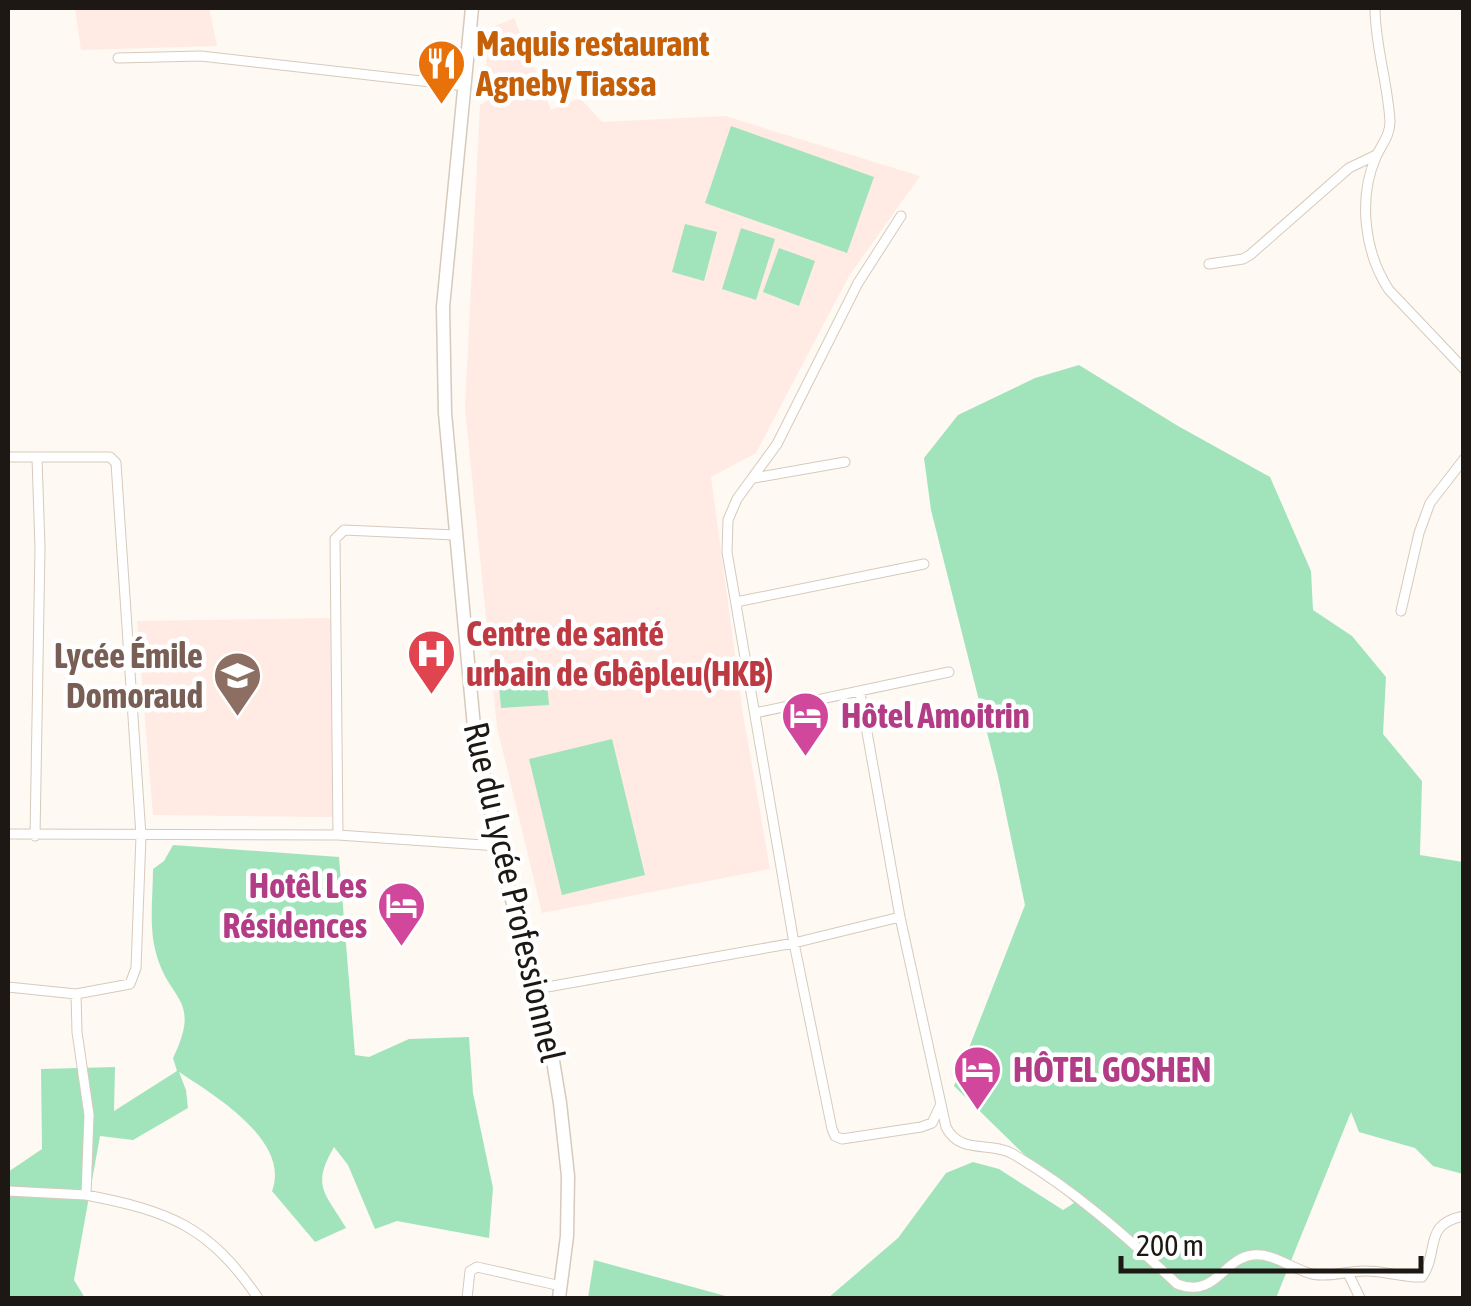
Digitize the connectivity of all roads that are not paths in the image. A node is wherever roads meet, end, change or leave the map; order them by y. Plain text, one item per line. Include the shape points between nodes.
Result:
1 (472, 8) edge
2 (1375, 8) edge
3 (118, 58) dead end
4 (462, 86) junction
5 (1376, 155) junction
6 (901, 216) dead end
7 (1209, 264) dead end
8 (1464, 369) edge
9 (8, 457) edge
10 (37, 458) junction
11 (1464, 459) edge
12 (845, 462) dead end
13 (754, 478) junction
14 (455, 536) junction
15 (924, 564) dead end
16 (736, 602) junction
17 (1401, 611) dead end
18 (949, 672) dead end
19 (860, 692) junction
20 (755, 713) junction
21 (8, 834) edge
22 (35, 836) junction
23 (141, 836) junction
24 (338, 836) junction
25 (498, 846) junction
26 (900, 917) junction
27 (794, 944) junction
28 (8, 987) edge
29 (536, 989) junction
30 (76, 994) junction
31 (941, 1104) junction
32 (8, 1190) edge
33 (86, 1195) junction
34 (1464, 1216) edge
35 (1348, 1272) junction
36 (560, 1292) edge
37 (258, 1298) edge
38 (466, 1298) edge
39 (1360, 1298) edge

1 - 4 main road, Rue du Lycée Professionnel
2 - 5 street via 1390,121
3 - 4 street via 201,56
4 - 14 main road, Rue du Lycée Professionnel via 443,307
5 - 7 street via 1348,168 1250,255
5 - 8 street via 1364,204 1382,280
6 - 13 street
9 - 10 street
10 - 22 street
10 - 23 street via 110,457 116,463
11 - 17 street via 1430,503
12 - 13 street
13 - 16 street via 728,520
14 - 24 street via 344,530 335,540
14 - 25 main road, Rue du Lycée Professionnel via 474,728
15 - 16 street
16 - 20 street
18 - 19 street
19 - 20 street
19 - 26 street
20 - 27 street
21 - 22 street
22 - 23 street
23 - 24 street
23 - 30 street via 134,978 124,987
24 - 25 street
25 - 29 main road, Rue du Lycée Professionnel
26 - 27 street
26 - 31 street
27 - 29 street
27 - 31 street via 836,1136 921,1128 932,1123
28 - 30 street
29 - 36 main road, Rue du Lycée Professionnel via 568,1176
30 - 33 street via 89,1114
31 - 35 street via 951,1137 964,1146 1003,1148 1026,1161 1177,1284 1208,1284 1248,1255 1270,1256 1309,1273
32 - 33 street
33 - 37 street via 186,1224 234,1266
34 - 35 street via 1442,1223 1422,1277
35 - 39 street
36 - 38 street via 477,1267 470,1271

